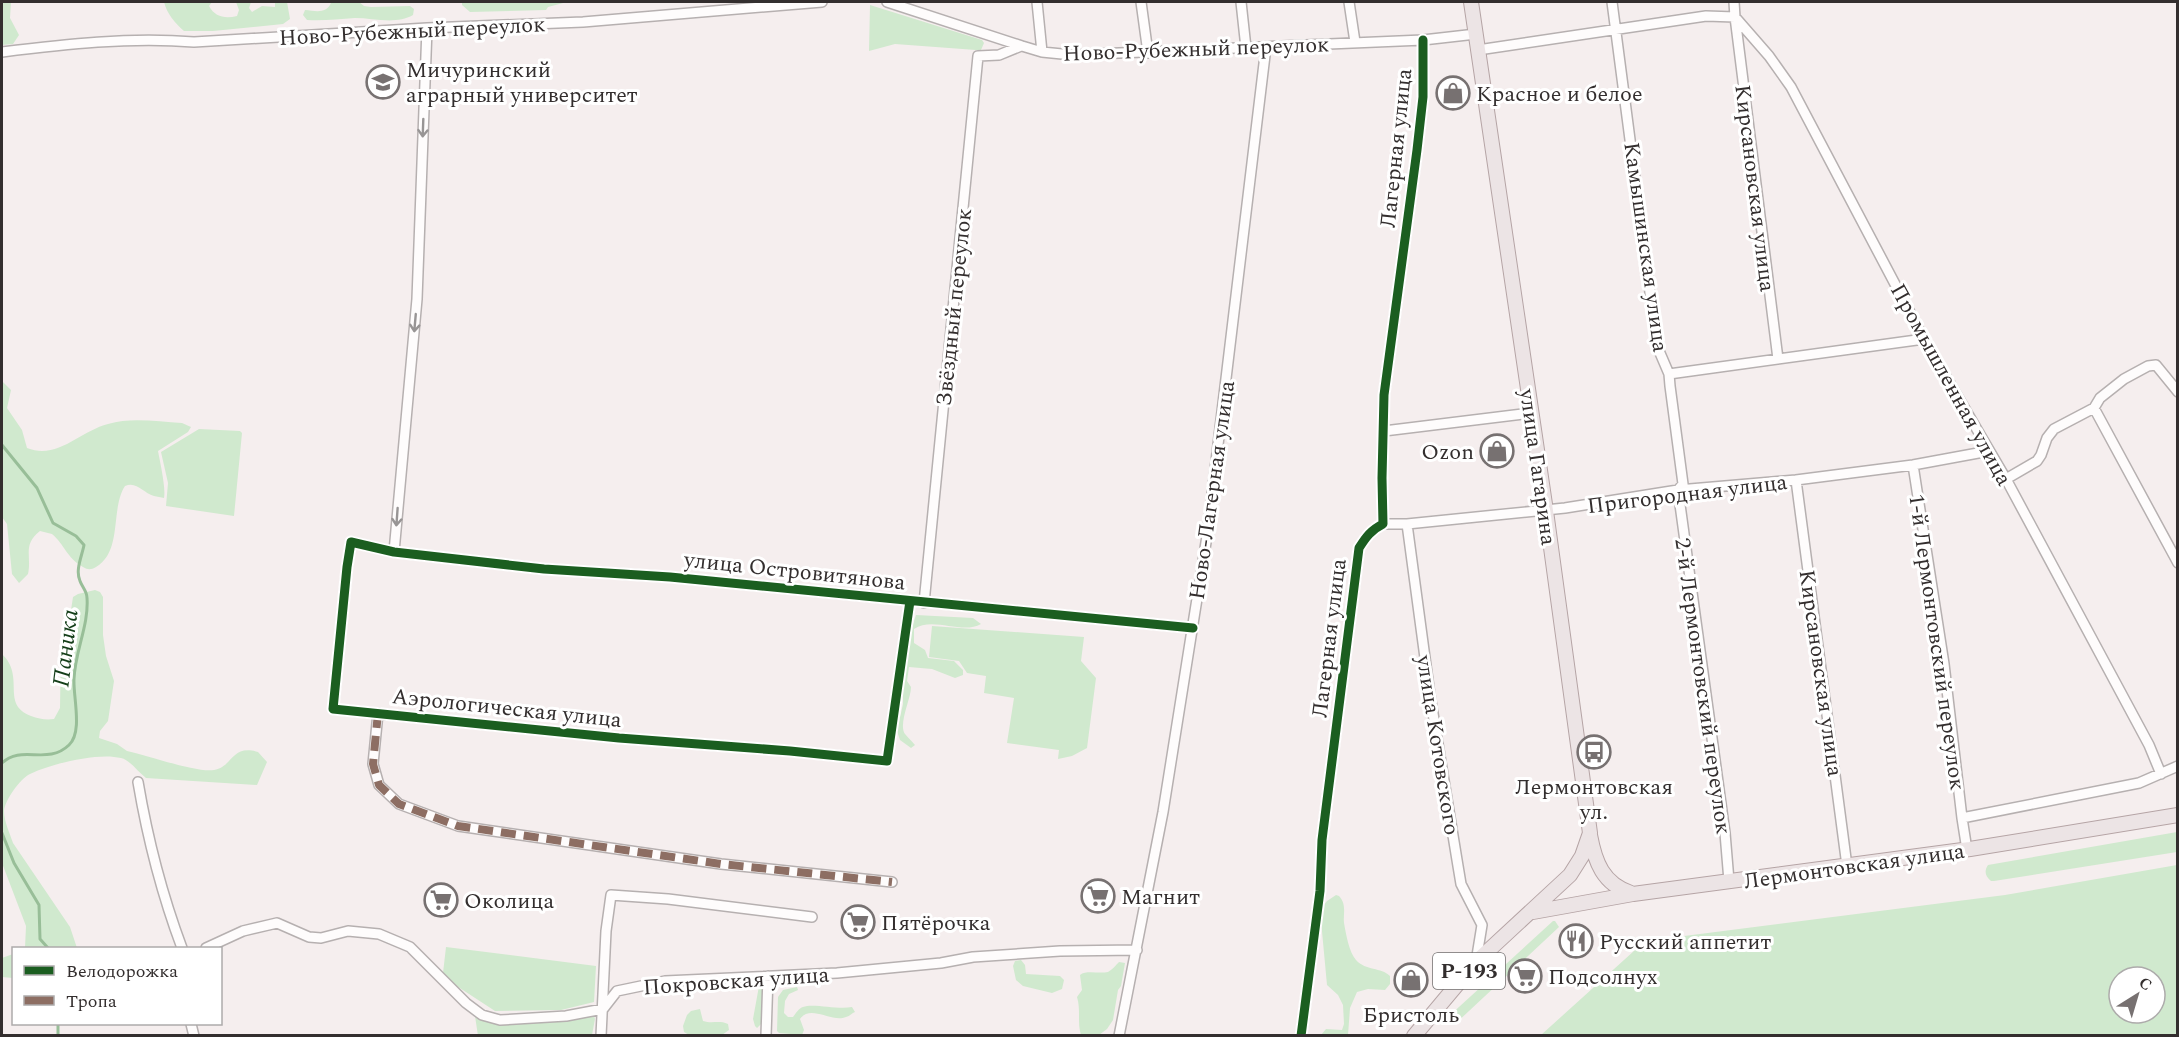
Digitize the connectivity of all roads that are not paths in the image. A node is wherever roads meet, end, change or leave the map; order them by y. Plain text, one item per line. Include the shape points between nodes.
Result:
1 (822, 2) edge
2 (887, 2) edge
3 (1037, 2) edge
4 (1141, 2) edge
5 (1241, 2) edge
6 (1349, 2) edge
7 (1471, 2) edge
8 (1612, 2) edge
9 (1734, 2) edge
10 (740, 5) edge
11 (909, 5) edge
12 (1735, 17) junction
13 (427, 28) junction
14 (1617, 29) junction
15 (1476, 34) junction
16 (1423, 40) junction
17 (1355, 42) junction
18 (1022, 46) junction
19 (1266, 47) junction
20 (1246, 48) junction
21 (1478, 50) junction
22 (2, 52) edge
23 (1042, 52) junction
24 (1148, 53) junction
25 (1924, 339) junction
26 (1778, 359) junction
27 (1669, 374) junction
28 (2178, 392) edge
29 (2094, 408) junction
30 (1532, 413) junction
31 (1384, 431) junction
32 (1989, 451) junction
33 (1912, 465) junction
34 (2006, 479) junction
35 (1796, 480) junction
36 (1678, 490) junction
37 (1546, 511) junction
38 (1383, 524) junction
39 (1407, 524) junction
40 (394, 552) junction
41 (2178, 563) edge
42 (910, 602) junction
43 (924, 603) junction
44 (1192, 628) junction
45 (378, 713) junction
46 (2178, 766) edge
47 (2161, 774) junction
48 (138, 782) dead end
49 (2178, 815) edge
50 (1962, 818) junction
51 (1590, 833) junction
52 (1967, 850) junction
53 (1847, 866) junction
54 (1729, 881) junction
55 (892, 882) dead end
56 (1634, 894) junction
57 (1531, 912) junction
58 (812, 917) dead end
59 (182, 947) edge
60 (208, 947) edge
61 (1137, 950) junction
62 (1476, 962) junction
63 (768, 976) junction
64 (603, 1009) junction
65 (601, 1035) edge
66 (766, 1035) edge
67 (1119, 1035) edge
68 (1301, 1035) edge
69 (1414, 1035) edge

1 - 10 street, Ново-Рубежный переулок
2 - 11 street, Ново-Рубежный переулок
3 - 23 street
4 - 24 street
5 - 20 street
6 - 17 street
7 - 15 main road, улица Гагарина
8 - 14 street, Камышинская улица
9 - 12 street
10 - 13 street, Ново-Рубежный переулок via 584,22
11 - 18 street, Ново-Рубежный переулок
12 - 14 street via 1706,16
12 - 25 street, Промышленная улица via 1791,87
12 - 26 street, Кирсановская улица
13 - 22 street, Ново-Рубежный переулок via 195,42 79,42
13 -> 40 street via 417,299
14 - 21 street
14 - 27 street, Камышинская улица via 1657,346
15 - 16 street, Ново-Рубежный переулок
15 - 21 main road, улица Гагарина
16 - 17 street, Ново-Рубежный переулок
16 - 31 street, Лагерная улица via 1421,118 1388,356
17 - 19 street, Ново-Рубежный переулок
18 - 23 street, Ново-Рубежный переулок
18 - 43 street, Звёздный переулок via 999,55 978,56
19 - 20 street, Ново-Рубежный переулок
19 - 44 street, Ново-Лагерная улица via 1207,536
20 - 24 street, Ново-Рубежный переулок
21 - 30 main road, улица Гагарина
23 - 24 street, Ново-Рубежный переулок
25 - 26 street
25 - 32 street, Промышленная улица
26 - 27 street
27 - 36 street, Камышинская улица via 1683,484
28 - 29 street via 2156,366 2148,366 2124,379 2100,398
29 - 34 street via 2054,429 2037,461
29 - 41 street
30 - 31 street
30 - 37 main road, улица Гагарина
31 - 38 street, Лагерная улица
32 - 33 street, Пригородная улица
32 - 34 street, Промышленная улица
33 - 35 street, Пригородная улица
33 - 50 street, 1-й Лермонтовский переулок via 1944,664
34 - 47 street, Промышленная улица via 2144,735
35 - 36 street, Пригородная улица
35 - 53 street, Кирсановская улица
36 - 37 street, Пригородная улица
36 - 54 street, 2-й Лермонтовский переулок
37 - 39 street, Пригородная улица
37 - 51 main road, улица Гагарина
38 - 39 street, Пригородная улица
38 - 68 street, Лагерная улица via 1374,528 1359,548
39 - 62 street, улица Котовского via 1460,875 1482,925
40 - 42 street, улица Островитянова
40 - 45 street, Аэрологическая улица via 351,542 333,709
42 - 43 street, улица Островитянова
42 - 45 street, Аэрологическая улица via 887,761
43 - 44 street, улица Островитянова
44 - 61 street, Ново-Лагерная улица via 1164,812
45 - 55 street via 373,764 379,784 399,804 458,826 721,864
46 - 47 street
47 - 50 street via 2139,783
48 - 59 street via 162,895
49 - 52 main road, Лермонтовская улица
50 - 52 street, 1-й Лермонтовский переулок
51 - 56 main road via 1593,854 1603,874 1621,890
51 - 57 main road, улица Гагарина via 1570,875
52 - 53 main road, Лермонтовская улица
53 - 54 main road, Лермонтовская улица
54 - 56 main road, Лермонтовская улица
56 - 57 main road, Лермонтовская улица
57 - 62 main road, Р-193
58 - 64 street via 612,895 606,931
60 - 64 street via 243,931 277,923 309,937 348,931 379,934 410,947 482,1015 500,1020 566,1016
61 - 63 street, Покровская улица via 973,957 837,973
61 - 67 street, Ново-Лагерная улица
62 - 69 main road, Р-193
63 - 64 street, Покровская улица via 643,985 617,991
63 - 66 street
64 - 65 street

